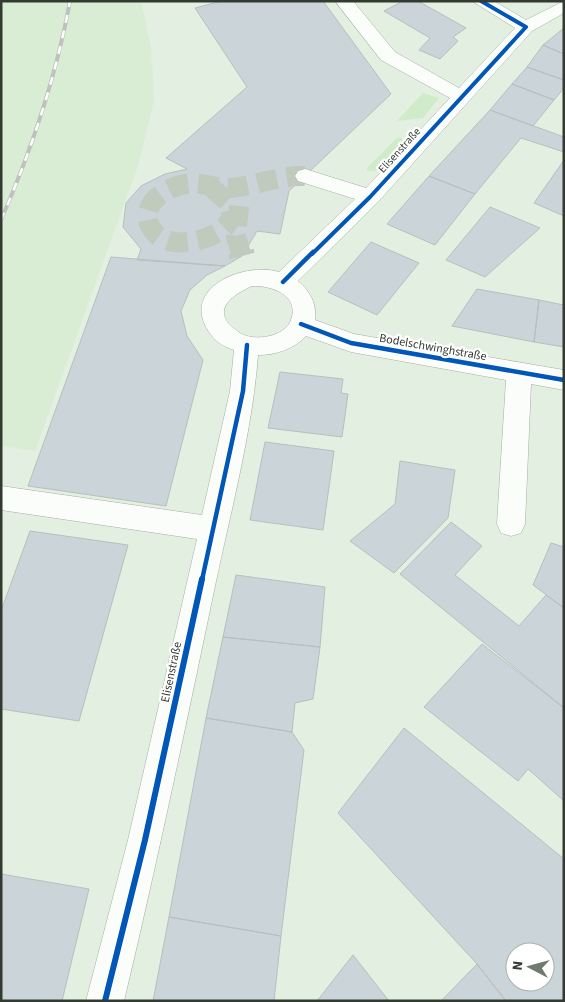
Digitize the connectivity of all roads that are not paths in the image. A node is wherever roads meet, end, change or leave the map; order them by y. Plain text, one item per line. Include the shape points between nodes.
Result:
1 (344, 1) edge
2 (481, 1) edge
3 (564, 6) edge
4 (526, 27) junction
5 (460, 96) junction
6 (305, 176) tunnel mouth
7 (370, 197) junction
8 (242, 256) tunnel mouth
9 (238, 281) junction
10 (282, 282) junction
11 (301, 324) junction
12 (247, 345) junction
13 (519, 372) junction
14 (564, 380) edge
15 (1, 498) edge
16 (510, 524) dead end
17 (213, 529) junction
18 (105, 1001) edge

1 - 5 street via 388,56
2 - 4 street
3 - 4 street, Elisenstraße
4 - 5 street, Elisenstraße
5 - 7 street, Elisenstraße
6 - 7 street
7 - 10 street, Elisenstraße
8 - 9 street
9 - 10 street via 260,277
9 - 12 street via 221,291 212,307 212,315 214,324 223,334
10 - 11 street via 303,300 305,316
11 - 12 street via 289,338 280,342 264,346
11 - 13 street, Bodelschwinghstraße via 351,343
12 - 17 street, Elisenstraße via 243,390
13 - 14 street, Bodelschwinghstraße
13 - 16 street
15 - 17 street
17 - 18 street, Elisenstraße via 145,840

